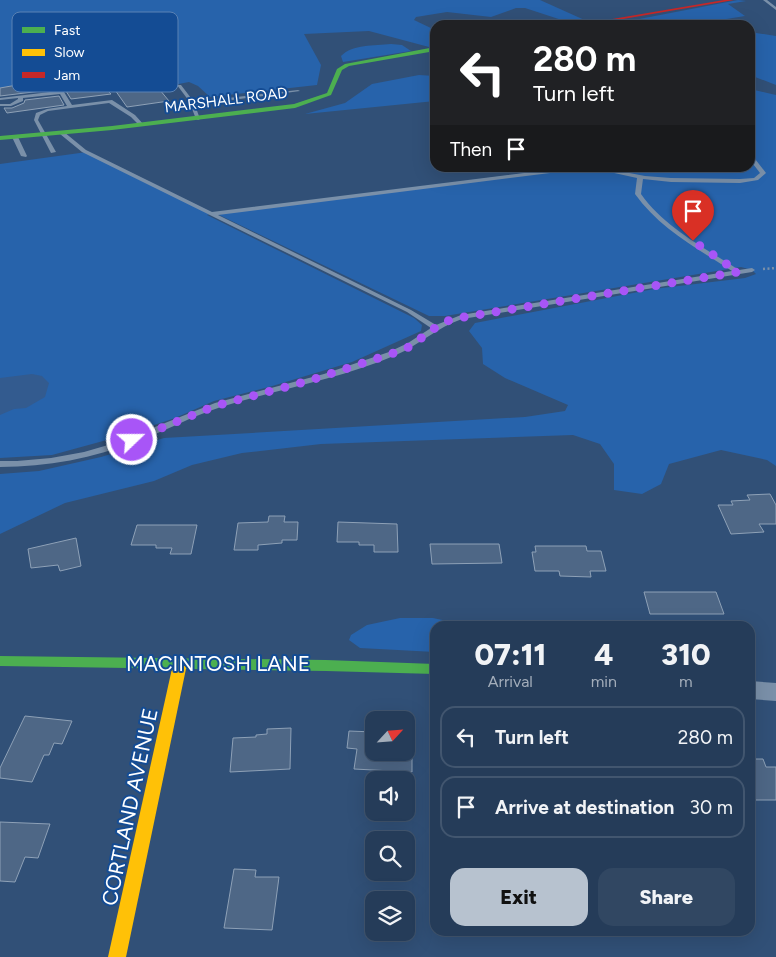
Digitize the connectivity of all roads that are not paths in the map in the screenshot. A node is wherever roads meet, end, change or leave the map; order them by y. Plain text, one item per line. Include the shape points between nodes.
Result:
1 (732, 0) edge
2 (765, 0) edge
3 (776, 10) edge
4 (610, 20) edge
5 (430, 50) edge
6 (179, 86) dead end
7 (298, 91) dead end
8 (20, 96) junction
9 (0, 99) edge
10 (193, 104) junction
11 (0, 105) edge
12 (70, 106) junction
13 (198, 119) junction
14 (142, 125) junction
15 (62, 133) junction
16 (44, 135) junction
17 (15, 137) junction
18 (0, 138) edge
19 (53, 152) dead end
20 (24, 156) dead end
21 (755, 163) edge
22 (542, 172) edge
23 (617, 172) edge
24 (640, 177) junction
25 (210, 214) junction
26 (752, 270) dead end
27 (738, 272) junction
28 (436, 328) junction
29 (0, 464) edge
30 (0, 662) edge
31 (180, 664) junction
32 (430, 669) edge
33 (755, 690) edge
34 (776, 692) edge
35 (117, 957) edge

1 - 4 street
2 - 3 lane
5 - 13 street, MARSHALL ROAD via 347,65 340,69 329,94 308,103
6 - 10 lane
7 - 10 lane
8 - 9 lane
8 - 11 lane via 18,102
8 - 12 lane via 58,92
10 - 13 lane
12 - 14 lane via 112,102
12 - 16 lane via 47,110 36,116
13 - 14 street, MARSHALL ROAD
14 - 15 street, MARSHALL ROAD
15 - 16 street, MARSHALL ROAD
15 - 25 lane via 84,151
16 - 17 street, MARSHALL ROAD
16 - 19 lane
17 - 18 street, MARSHALL ROAD
17 - 20 lane
21 - 24 lane via 763,173 750,180
22 - 25 lane
23 - 24 lane
24 - 27 lane via 638,194 646,207
25 - 28 lane via 409,311
26 - 27 lane
27 - 28 lane via 471,315
28 - 29 lane via 421,340 391,354 215,406 132,440 45,461
30 - 31 street, MACINTOSH LANE
31 - 32 street, MACINTOSH LANE
31 - 35 street, CORTLAND AVENUE
33 - 34 street

